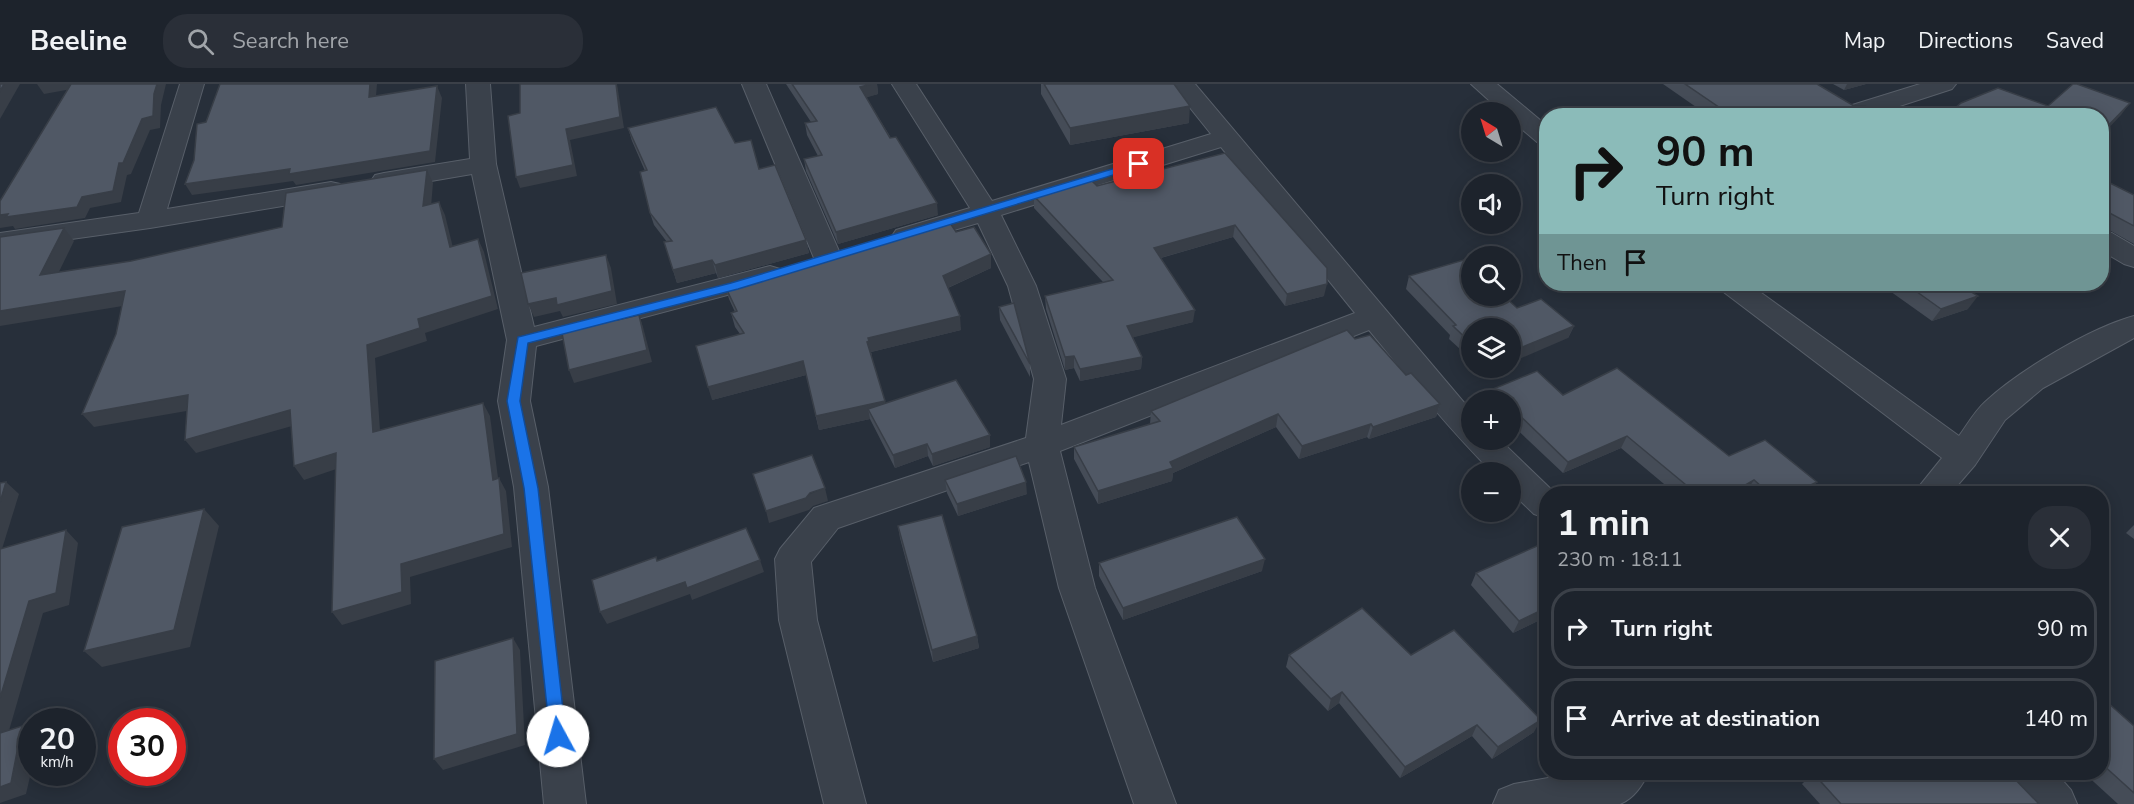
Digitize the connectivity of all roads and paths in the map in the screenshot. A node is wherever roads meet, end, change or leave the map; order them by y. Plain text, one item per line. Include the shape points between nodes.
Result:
1 (192, 84) edge
2 (478, 84) edge
3 (754, 84) edge
4 (904, 84) edge
5 (1184, 84) edge
6 (1483, 84) edge
7 (1944, 84) edge
8 (1859, 108) edge
9 (1539, 131) edge
10 (1227, 137) junction
11 (483, 164) junction
12 (986, 212) junction
13 (150, 220) junction
14 (0, 241) edge
15 (884, 242) edge
16 (2109, 243) edge
17 (2134, 258) edge
18 (1740, 291) edge
19 (1375, 316) junction
20 (2134, 326) edge
21 (522, 340) junction
22 (1461, 421) edge
23 (1042, 445) junction
24 (1490, 450) edge
25 (1963, 456) junction
26 (1937, 486) edge
27 (1539, 499) edge
28 (2035, 780) edge
29 (1622, 788) edge
30 (565, 804) edge
31 (845, 804) edge
32 (1155, 804) edge
33 (1514, 804) edge
34 (2056, 804) edge

1 - 13 street
2 - 11 street
3 - 21 street via 821,261
4 - 12 street
5 - 10 street
6 - 9 street
7 - 8 street
10 - 12 street
10 - 19 street
11 - 13 street
11 - 21 street
12 - 15 street
12 - 23 street via 1022,286 1050,380
13 - 14 street
16 - 17 street
18 - 25 street
19 - 22 street
19 - 23 street
20 - 25 street via 2032,381 1994,412
21 - 30 street via 514,401 531,488
23 - 31 street via 826,518 792,559 798,620
23 - 32 street via 1077,588
24 - 27 street
25 - 26 street
28 - 34 street
29 - 33 street

